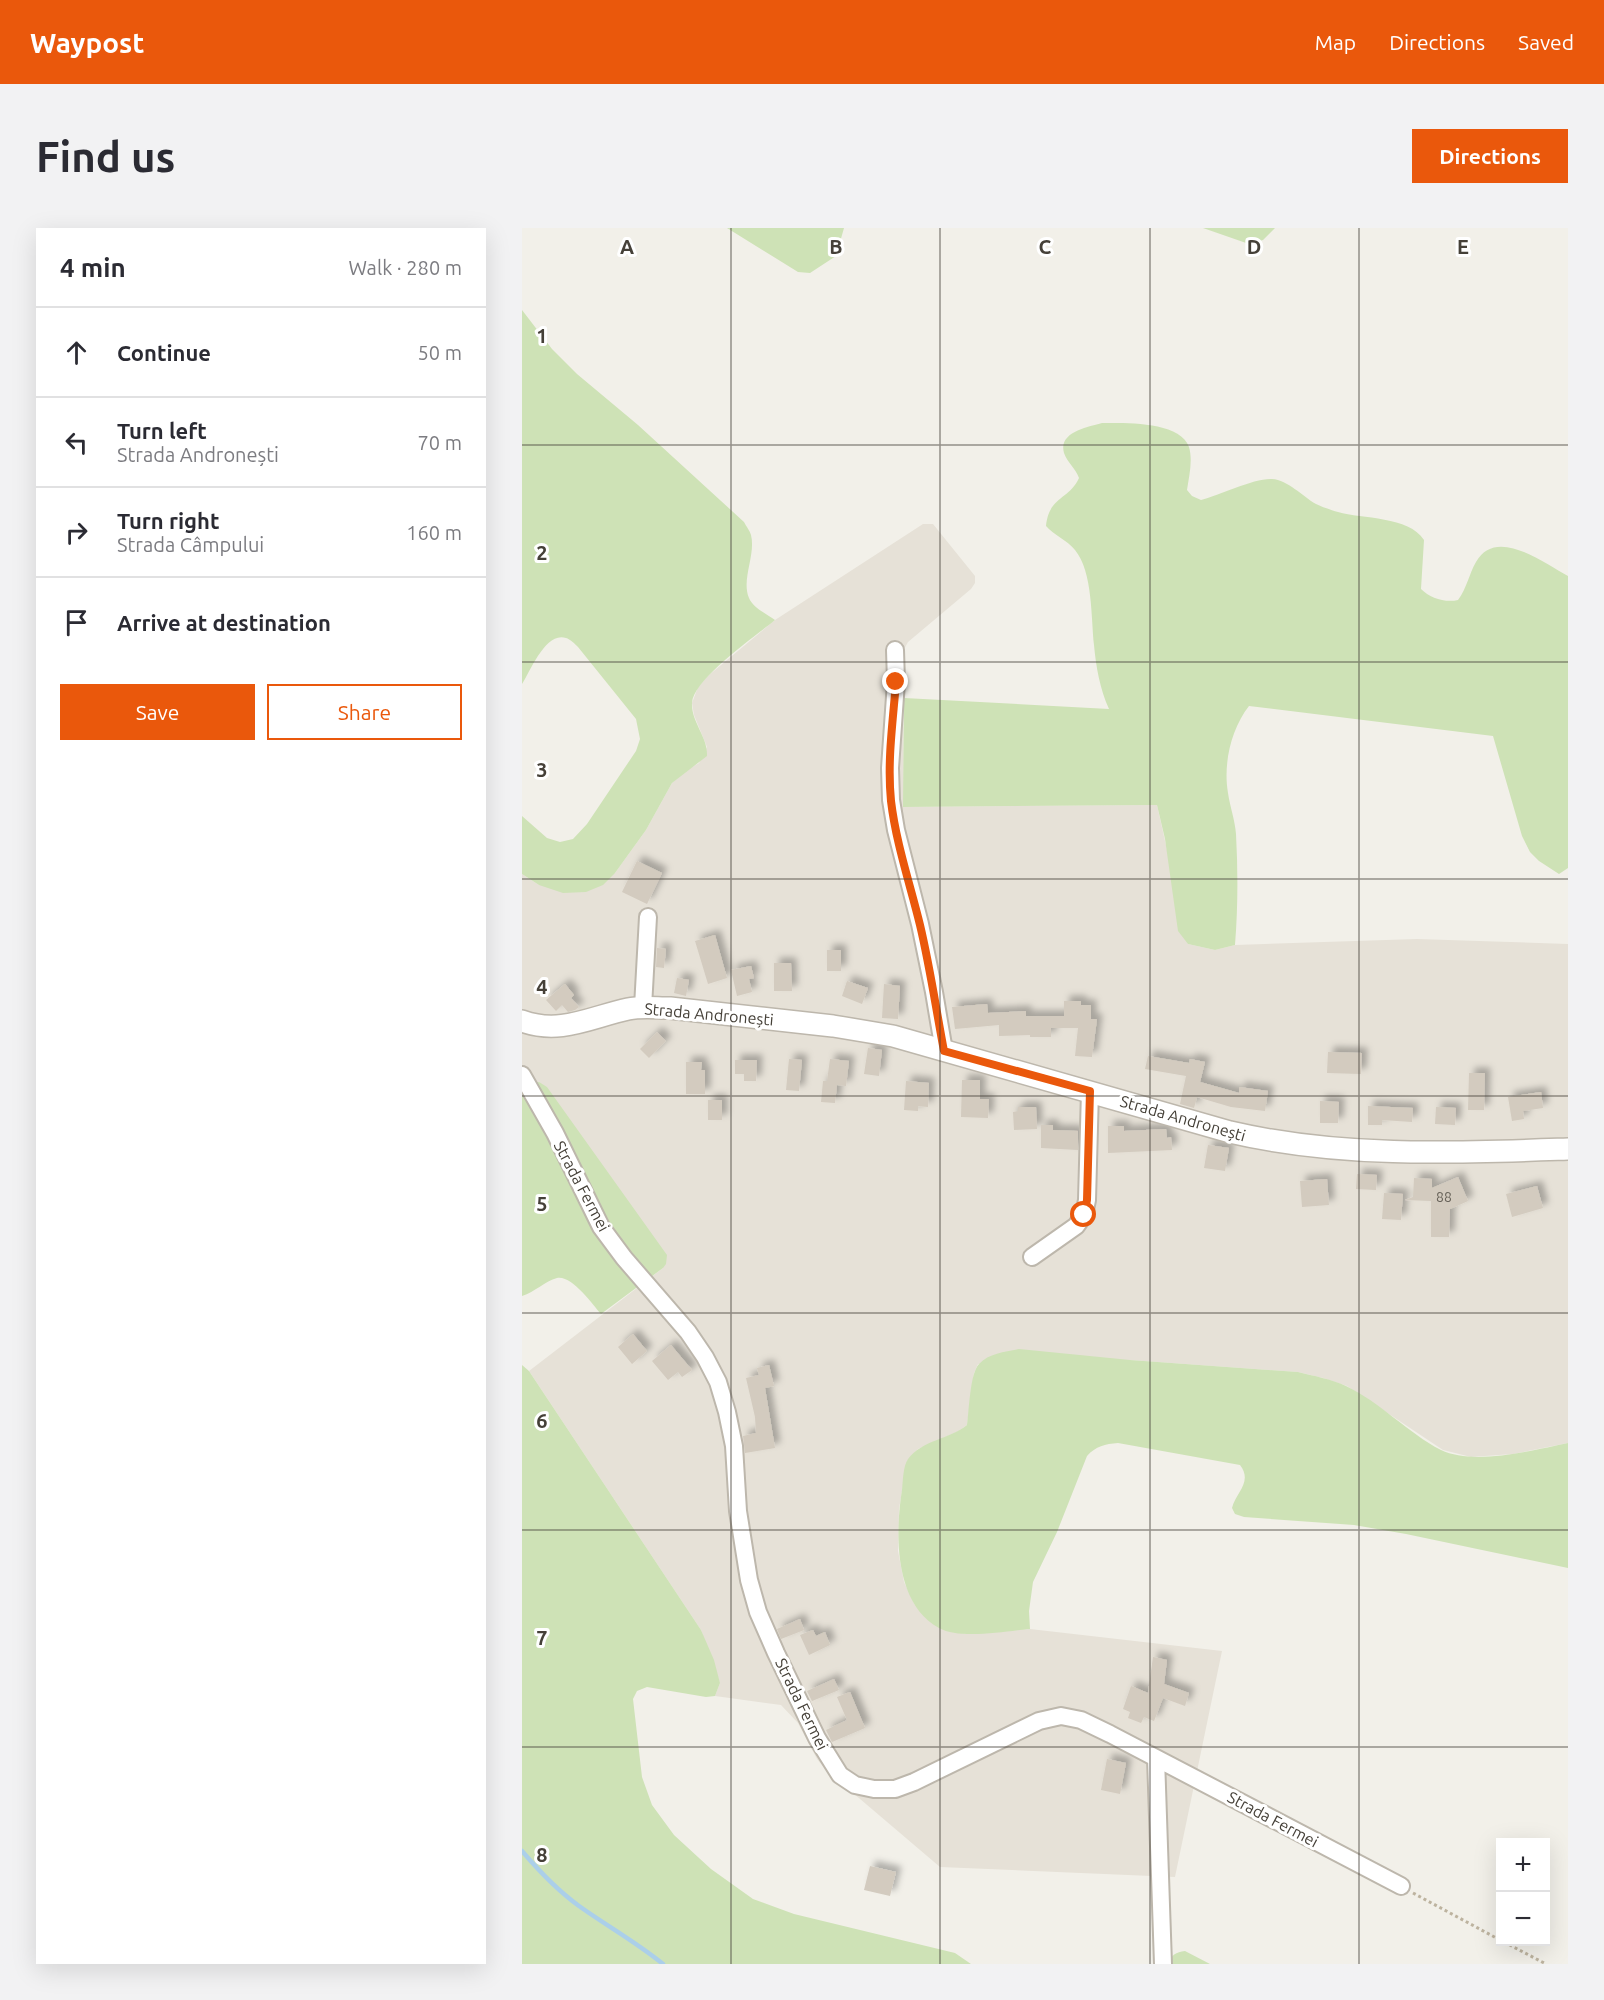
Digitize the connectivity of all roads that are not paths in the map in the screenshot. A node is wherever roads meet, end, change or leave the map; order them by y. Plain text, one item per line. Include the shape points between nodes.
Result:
1 (895, 650) dead end
2 (648, 917) dead end
3 (644, 1007) junction
4 (522, 1021) edge
5 (944, 1051) junction
6 (522, 1076) edge
7 (1090, 1091) junction
8 (1568, 1149) edge
9 (1032, 1257) dead end
10 (1156, 1758) junction
11 (1401, 1886) road end
12 (1163, 1964) edge

1 - 5 street via 891,800
2 - 3 street
3 - 4 street, Strada Andronești via 555,1028
3 - 5 street, Strada Andronești via 833,1026 893,1036
5 - 7 street, Strada Andronești
6 - 10 street, Strada Fermei via 601,1227 688,1332 718,1382 734,1446 742,1545 758,1612 817,1738 840,1775 855,1785 895,1789 1039,1721 1061,1716 1082,1720
7 - 8 street, Strada Andronești via 1230,1132 1317,1147 1433,1154
7 - 9 street via 1084,1215 1076,1226
10 - 11 street, Strada Fermei
10 - 12 street

